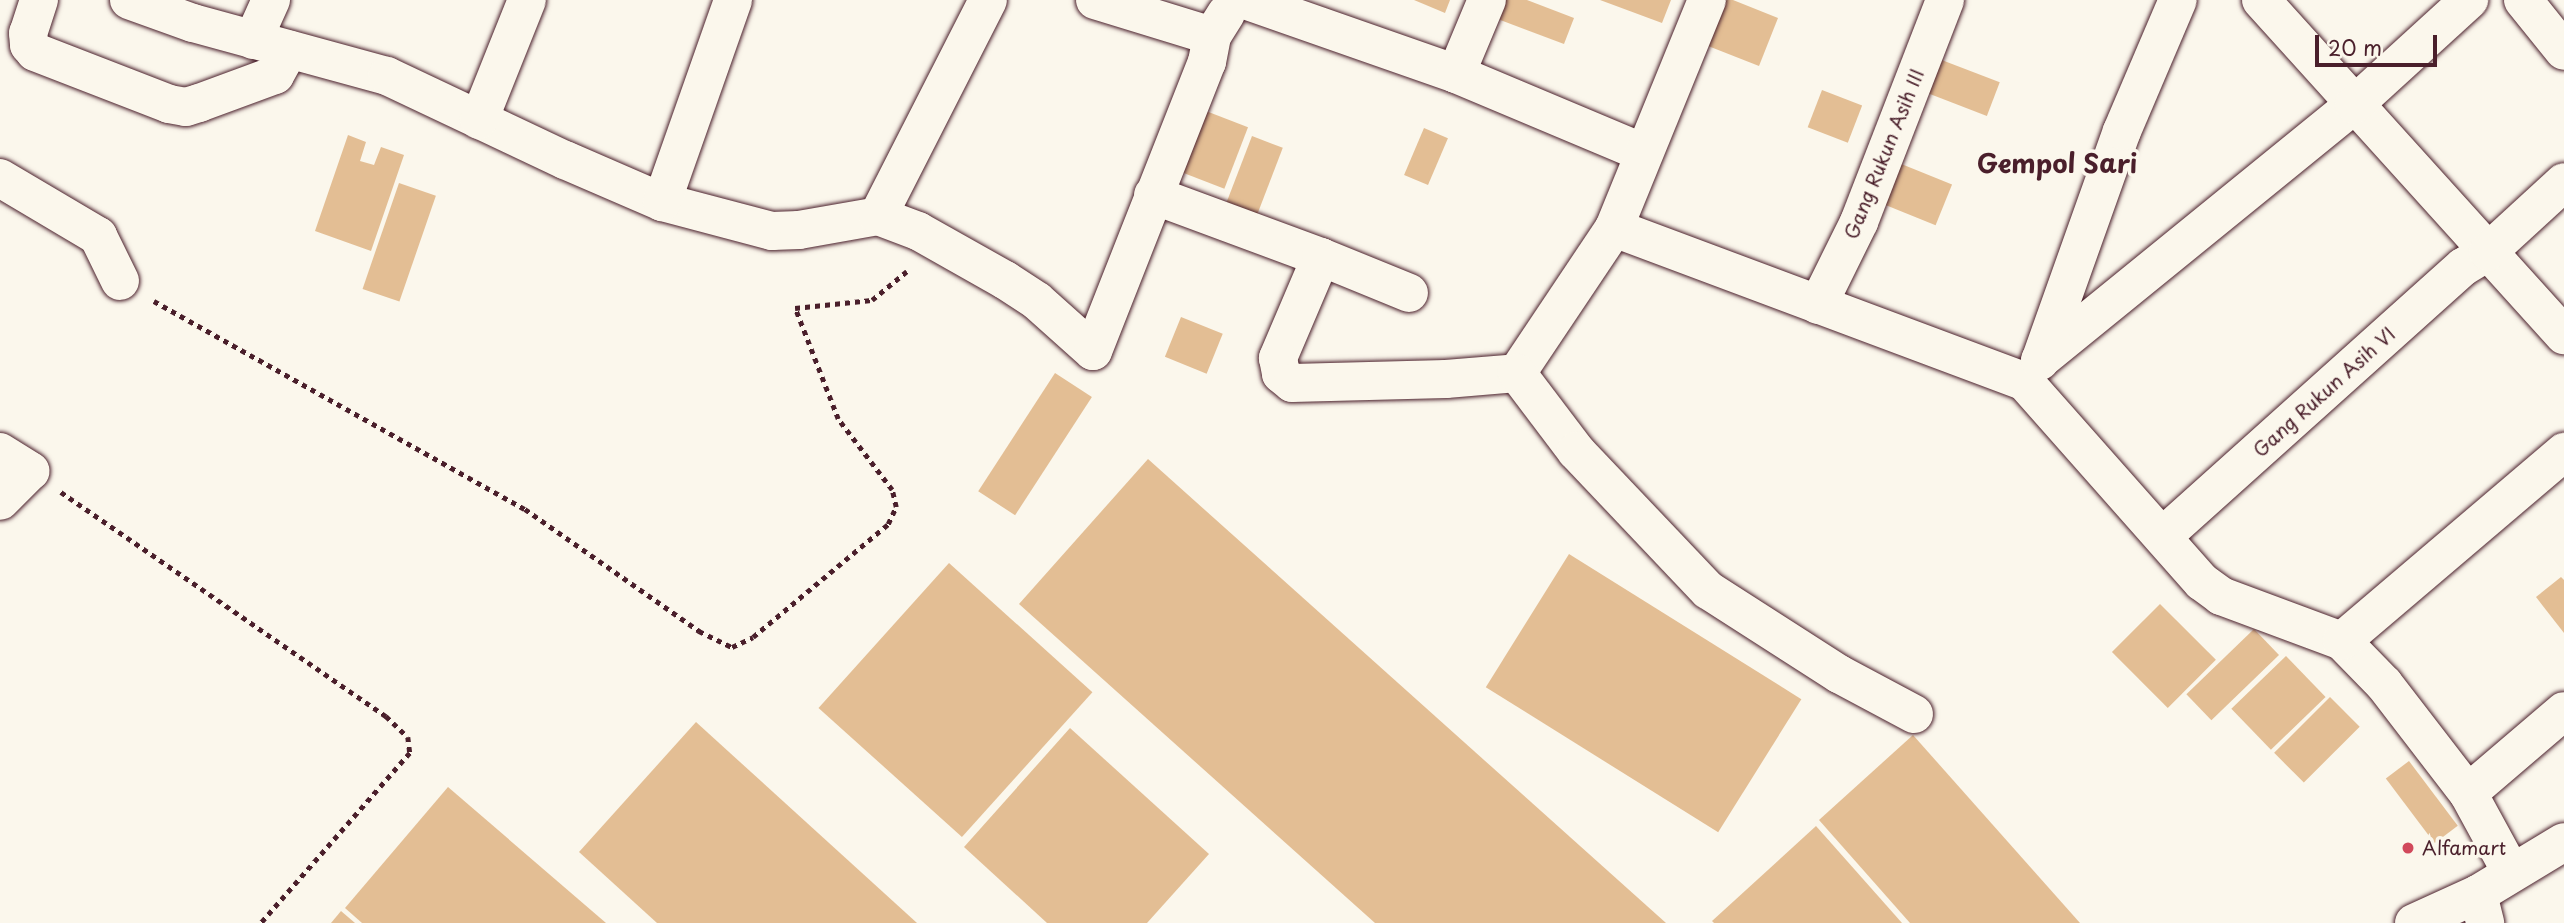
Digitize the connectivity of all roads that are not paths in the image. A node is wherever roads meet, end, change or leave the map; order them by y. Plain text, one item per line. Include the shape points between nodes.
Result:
1 (40, 0) edge
2 (129, 0) edge
3 (271, 0) edge
4 (527, 0) edge
5 (733, 0) edge
6 (988, 0) edge
7 (1096, 0) edge
8 (1233, 0) edge
9 (1245, 0) edge
10 (1487, 0) edge
11 (1707, 0) edge
12 (1945, 0) edge
13 (2178, 0) edge
14 (2262, 0) edge
15 (2469, 0) edge
16 (2523, 0) edge
17 (0, 33) edge
18 (1212, 36) junction
19 (253, 40) junction
20 (289, 50) junction
21 (2564, 51) edge
22 (35, 52) junction
23 (1456, 74) junction
24 (2354, 105) junction
25 (479, 120) junction
26 (1642, 152) junction
27 (0, 178) edge
28 (2564, 182) edge
29 (1153, 195) junction
30 (662, 202) junction
31 (878, 216) junction
32 (1614, 228) junction
33 (2488, 252) junction
34 (1321, 257) junction
35 (120, 281) road end
36 (1409, 293) dead end
37 (1818, 305) junction
38 (2564, 335) edge
39 (2032, 371) junction
40 (1517, 373) junction
41 (2564, 452) edge
42 (15, 461) edge
43 (0, 501) edge
44 (2163, 537) junction
45 (2342, 641) junction
46 (2564, 711) edge
47 (1914, 714) dead end
48 (2468, 793) junction
49 (2564, 842) edge
50 (2511, 872) junction
51 (2481, 909) edge
52 (2414, 923) edge

1 - 22 street via 28,33
2 - 19 street
3 - 19 street
4 - 25 street
5 - 30 street
6 - 31 street
7 - 18 street
8 - 18 street
9 - 23 street
10 - 23 street
11 - 26 street
12 - 37 street, Gang Rukun Asih III via 1859,222
13 - 39 street via 2122,131
14 - 24 street
15 - 24 street
16 - 21 street
17 - 22 street
18 - 29 street via 1207,62
19 - 20 street
20 - 22 street via 275,75 186,107
20 - 25 street via 387,76
23 - 26 street
24 - 33 street
24 - 39 street
25 - 30 street
26 - 32 street
27 - 35 street via 98,236
28 - 33 street, Gang Rukun Asih VI
29 - 31 street via 1093,351 1037,301 918,230
29 - 34 street
30 - 31 street via 772,231
32 - 37 street
32 - 40 street
33 - 38 street
33 - 44 street, Gang Rukun Asih VI via 2463,267
34 - 36 street
34 - 40 street via 1278,358 1282,374 1292,383
37 - 39 street
39 - 44 street
40 - 47 street via 1576,451 1708,590 1839,674
41 - 45 street
42 - 43 street
44 - 45 street via 2202,582 2221,596
45 - 48 street via 2384,684
46 - 48 street
48 - 50 street
49 - 50 street
50 - 51 street
51 - 52 street

